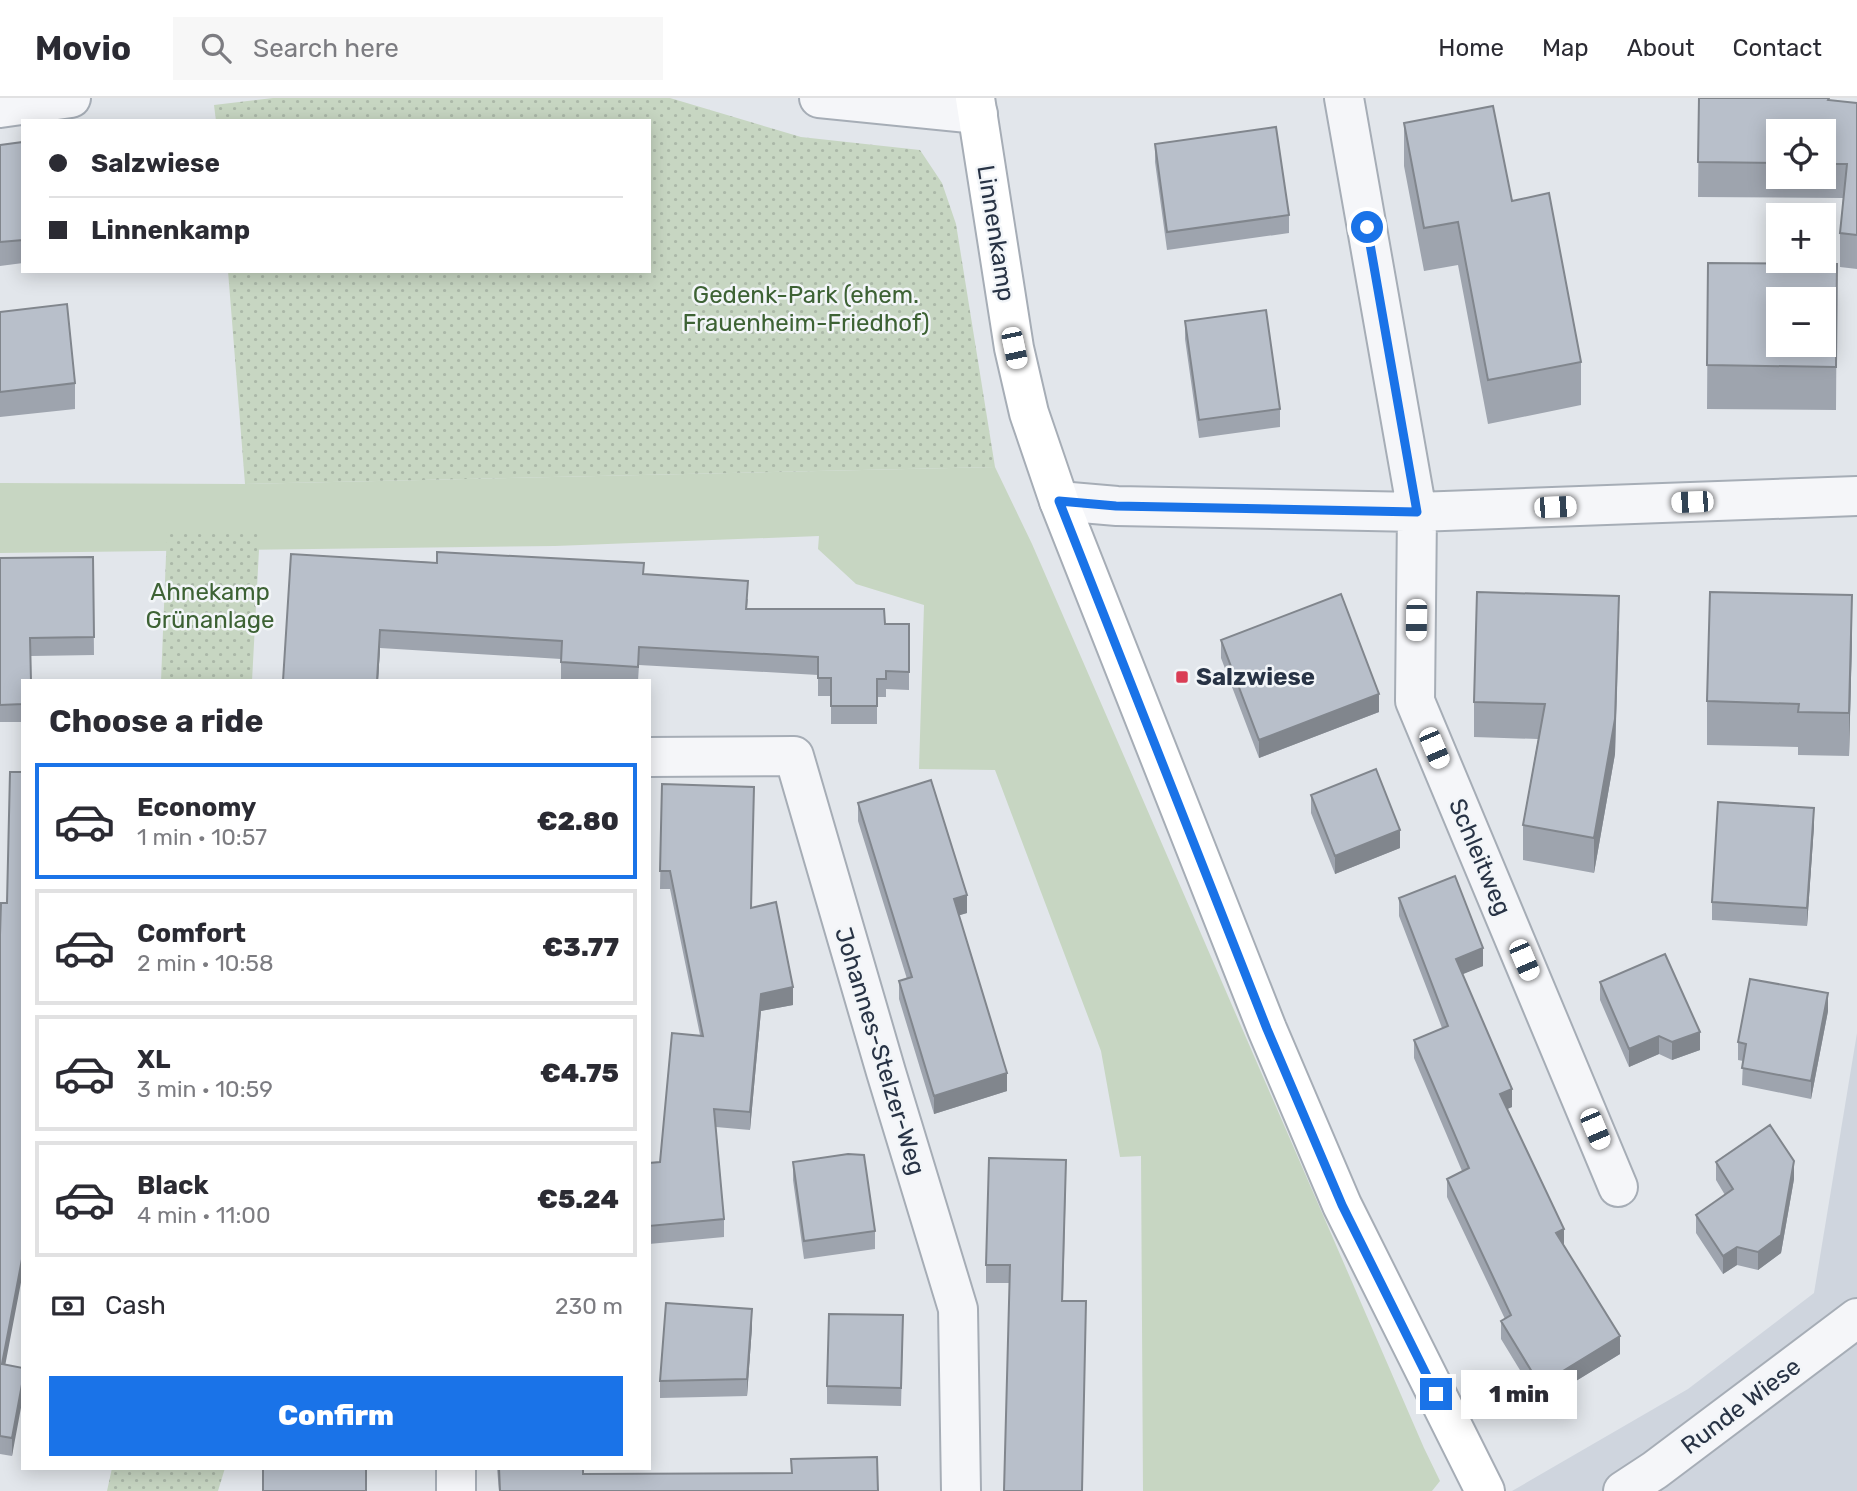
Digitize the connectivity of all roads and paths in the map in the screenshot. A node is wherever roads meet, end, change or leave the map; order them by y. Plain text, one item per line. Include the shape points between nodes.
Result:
1 (71, 98) edge
2 (819, 98) edge
3 (1345, 98) edge
4 (976, 106) edge
5 (0, 108) edge
6 (1857, 496) edge
7 (1059, 501) junction
8 (1417, 512) junction
9 (651, 757) edge
10 (1618, 1187) dead end
11 (1857, 1318) edge
12 (456, 1470) edge
13 (456, 1491) edge
14 (961, 1491) edge
15 (1485, 1491) edge
16 (1623, 1491) edge

1 - 5 street
2 - 4 street
3 - 8 street
4 - 7 main road, Linnenkamp via 1017,359 1029,413
6 - 8 street
7 - 8 street
7 - 15 main road, Linnenkamp via 1336,1193
8 - 10 street, Schleitweg via 1415,701
9 - 14 street, Johannes-Stelzer-Weg via 794,757 958,1309
11 - 16 street, Runde Wiese
12 - 13 street

